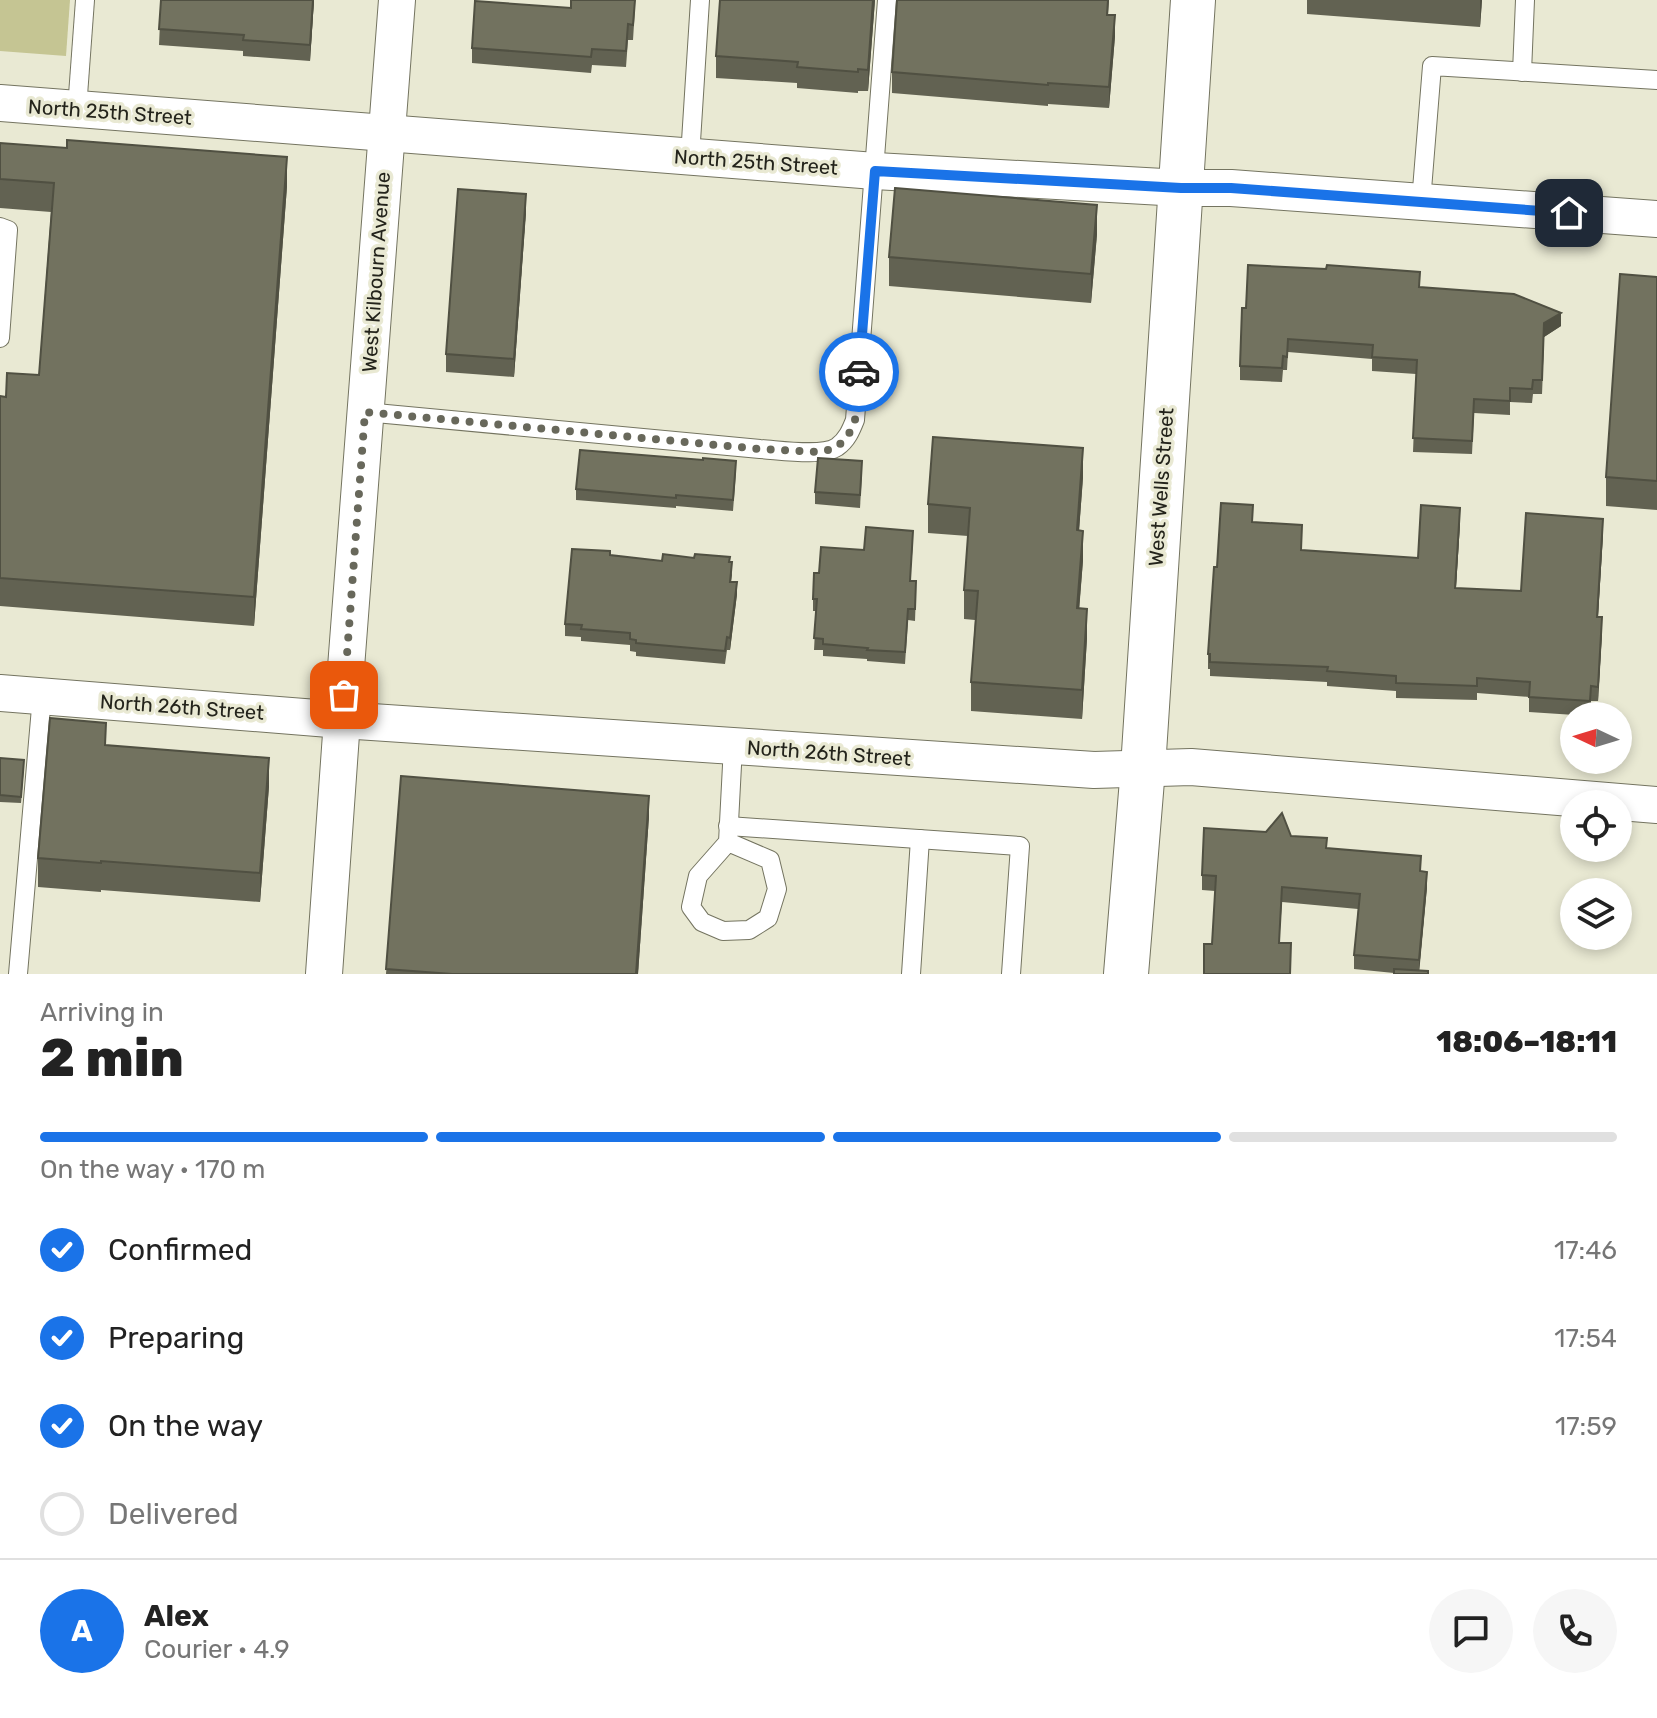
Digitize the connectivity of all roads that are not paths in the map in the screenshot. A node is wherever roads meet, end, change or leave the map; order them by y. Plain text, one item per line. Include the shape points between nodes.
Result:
1 (85, 0) edge
2 (397, 0) edge
3 (700, 0) edge
4 (887, 0) edge
5 (1193, 0) edge
6 (1525, 0) edge
7 (1522, 72) junction
8 (1657, 80) edge
9 (0, 103) edge
10 (77, 109) junction
11 (387, 132) junction
12 (690, 157) junction
13 (875, 171) junction
14 (1181, 188) junction
15 (1421, 202) junction
16 (1657, 219) edge
17 (0, 227) edge
18 (0, 338) edge
19 (365, 412) junction
20 (0, 693) edge
21 (42, 696) junction
22 (342, 720) junction
23 (733, 746) junction
24 (1143, 768) junction
25 (1657, 805) edge
26 (728, 834) junction
27 (920, 839) junction
28 (18, 974) edge
29 (324, 974) edge
30 (911, 974) edge
31 (1011, 974) edge
32 (1126, 974) edge

1 - 10 lane
2 - 11 street, West Kilbourn Avenue
3 - 12 lane
4 - 13 lane
5 - 14 street, West Wells Street
6 - 7 lane
7 - 8 lane
7 - 15 lane via 1432,66
9 - 10 street, North 25th Street
10 - 11 street, North 25th Street
11 - 12 street, North 25th Street
11 - 19 street, West Kilbourn Avenue
12 - 13 street, North 25th Street
13 - 14 street, North 25th Street
13 - 19 lane via 855,420 836,448 760,449
14 - 15 street, North 25th Street
14 - 24 street, West Wells Street
15 - 16 street, North 25th Street
17 - 18 lane via 8,230
19 - 22 street, West Kilbourn Avenue
20 - 21 street, North 26th Street
21 - 22 street, North 26th Street
21 - 28 lane
22 - 23 street, North 26th Street
22 - 29 street, West Kilbourn Avenue
23 - 24 street, North 26th Street via 1094,770
23 - 26 lane
24 - 25 street, North 26th Street via 1191,767
24 - 32 street, West Wells Street
26 - 26 lane via 698,876 691,907 702,922 723,931 749,930 768,918 777,889 770,860
26 - 27 lane
27 - 30 lane
27 - 31 lane via 1020,846

